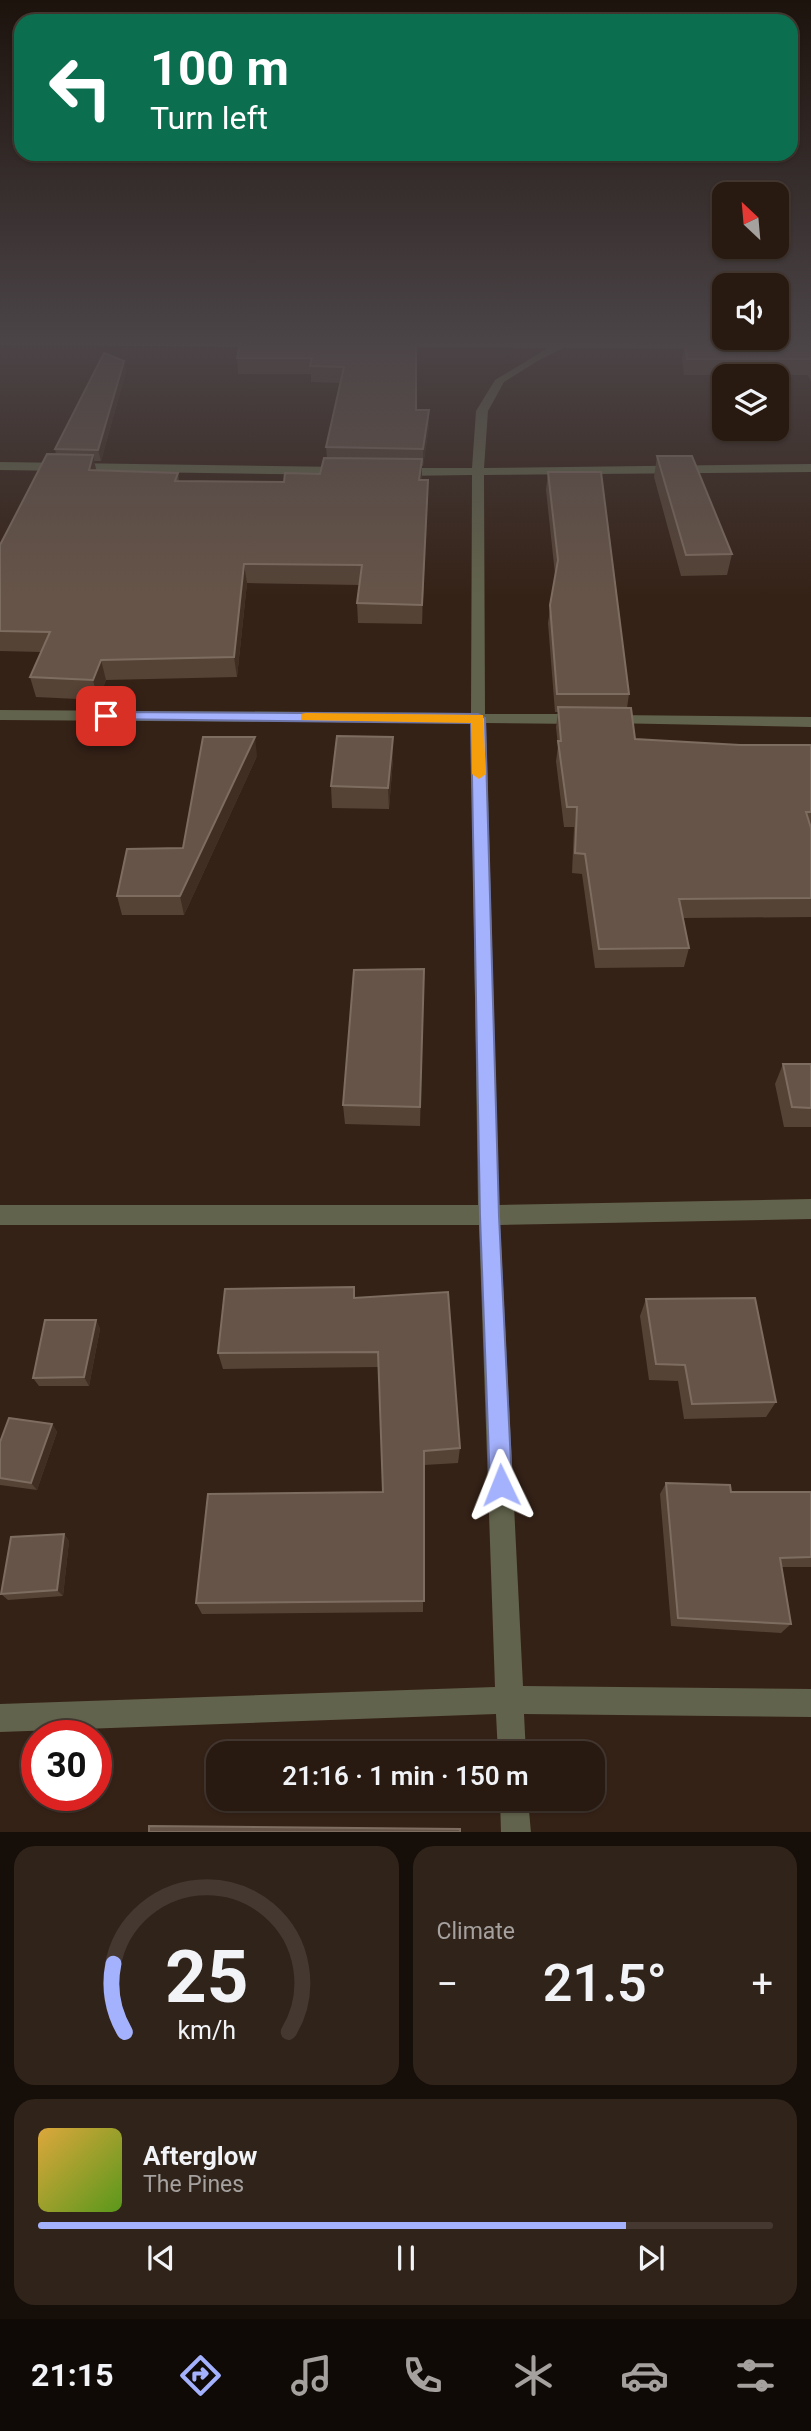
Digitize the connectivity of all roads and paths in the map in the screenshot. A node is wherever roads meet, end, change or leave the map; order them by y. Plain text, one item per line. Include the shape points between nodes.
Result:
1 (481, 424) edge
2 (0, 466) edge
3 (811, 468) edge
4 (355, 471) edge
5 (383, 471) edge
6 (478, 473) junction
7 (0, 715) edge
8 (478, 718) junction
9 (811, 722) edge
10 (811, 1209) edge
11 (0, 1215) edge
12 (489, 1216) junction
13 (510, 1700) junction
14 (811, 1703) edge
15 (0, 1718) edge
16 (512, 1741) edge
17 (515, 1811) edge
18 (516, 1832) edge

1 - 6 street
2 - 4 street
3 - 6 street
5 - 6 street
6 - 8 street
7 - 8 street
8 - 9 street
8 - 12 street
10 - 12 street
11 - 12 street
12 - 13 street
13 - 14 street
13 - 15 street
13 - 16 street
17 - 18 street

